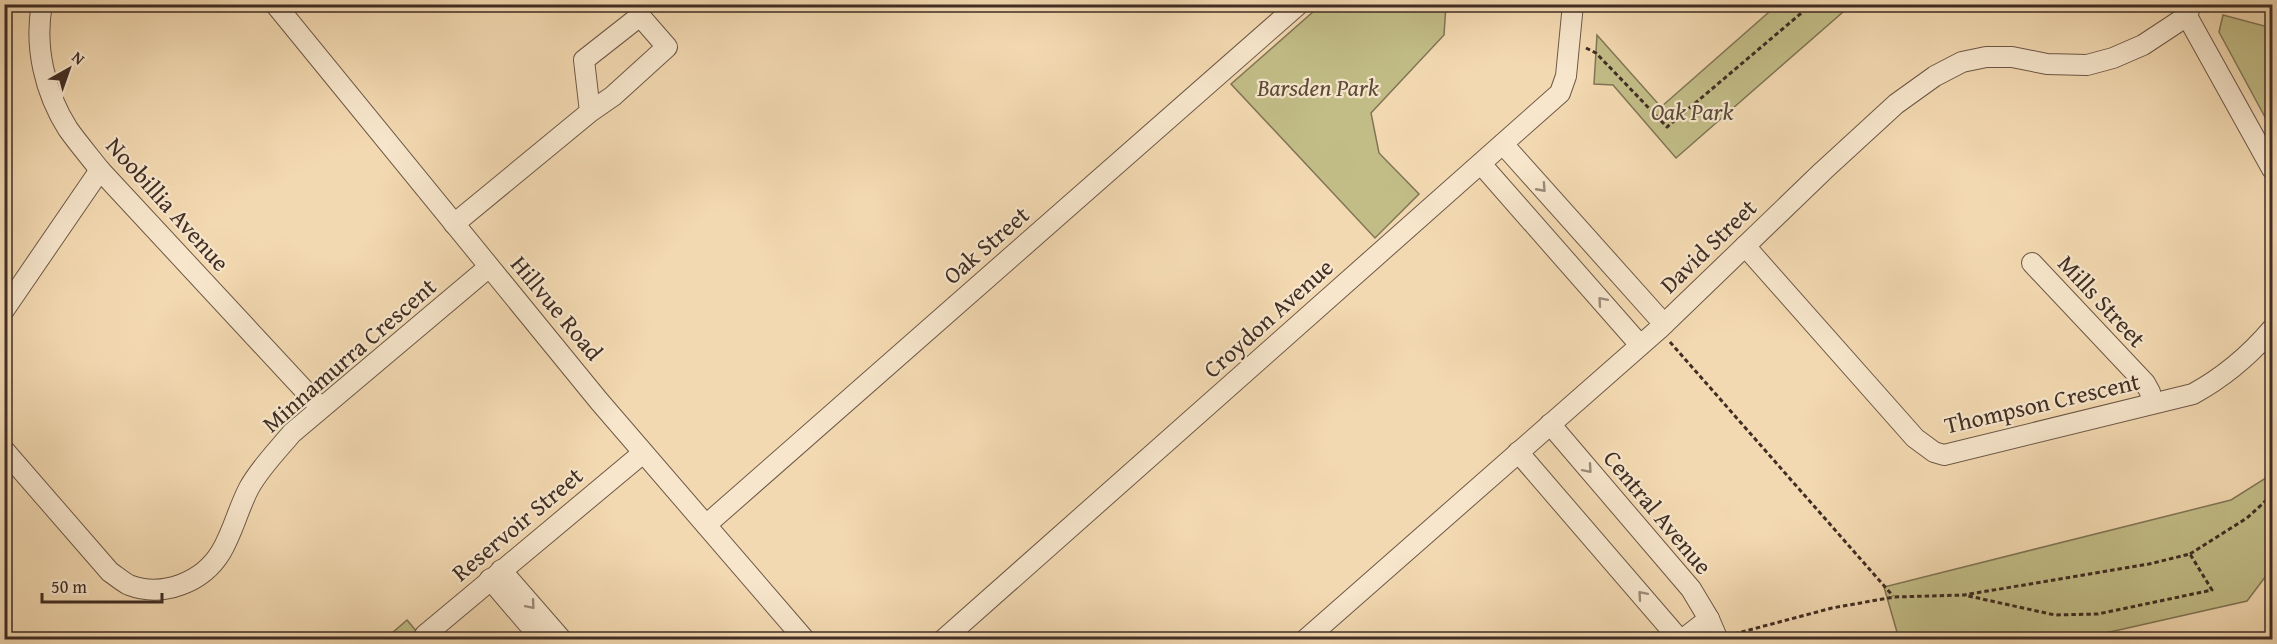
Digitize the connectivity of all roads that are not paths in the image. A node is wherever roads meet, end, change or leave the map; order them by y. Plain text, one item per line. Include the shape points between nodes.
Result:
1 (42, 4) edge
2 (275, 4) edge
3 (1299, 4) edge
4 (1573, 4) edge
5 (2189, 10) edge
6 (590, 112) junction
7 (1503, 144) junction
8 (1481, 164) junction
9 (100, 170) junction
10 (2272, 170) edge
11 (454, 224) junction
12 (1745, 246) junction
13 (2032, 264) dead end
14 (489, 267) junction
15 (4, 310) edge
16 (1662, 326) junction
17 (2272, 329) edge
18 (1640, 345) junction
19 (2152, 403) junction
20 (321, 408) junction
21 (1550, 424) junction
22 (4, 450) edge
23 (1518, 452) junction
24 (643, 453) junction
25 (706, 525) junction
26 (496, 574) junction
27 (1709, 619) junction
28 (425, 635) dead end
29 (542, 639) edge
30 (562, 639) edge
31 (806, 639) edge
32 (943, 639) edge
33 (1305, 639) edge
34 (1681, 639) edge
35 (1718, 639) edge

1 - 9 street, Noobillia Avenue via 39,50 48,88 68,128
2 - 11 street, Hillvue Road
3 - 25 street, Oak Street
4 - 7 street, Croydon Avenue via 1566,76 1560,93
5 - 10 street
5 - 12 street, David Street via 2143,45 2087,65 1986,57 1962,62 1935,76 1896,104
6 - 6 street via 584,60 640,16 668,48
6 - 11 street
7 - 8 street, Croydon Avenue
7 -> 16 street
18 -> 8 street
8 - 32 street, Croydon Avenue
9 - 15 street
9 - 20 street, Noobillia Avenue
11 - 14 street, Hillvue Road
12 - 16 street, David Street
12 - 19 street, Thompson Crescent via 1915,438 1934,452 1944,455
13 - 19 street, Mills Street via 2145,383
14 - 20 street, Minnamurra Crescent
14 - 24 street, Hillvue Road
16 - 18 street, David Street
17 - 19 street, Thompson Crescent via 2239,364 2215,382 2193,394
18 - 21 street, David Street
20 - 22 street, Minnamurra Crescent via 271,457 250,487 215,562 184,584 165,590 127,584 110,572
21 - 23 street, David Street
21 -> 27 street, Central Avenue via 1691,589
23 - 33 street, David Street
34 -> 23 street
24 - 25 street, Hillvue Road
24 - 26 street, Reservoir Street
25 - 31 street, Hillvue Road
26 - 28 street, Reservoir Street
26 - 29 street
26 -> 30 street
27 - 34 street
27 - 35 street, Central Avenue

